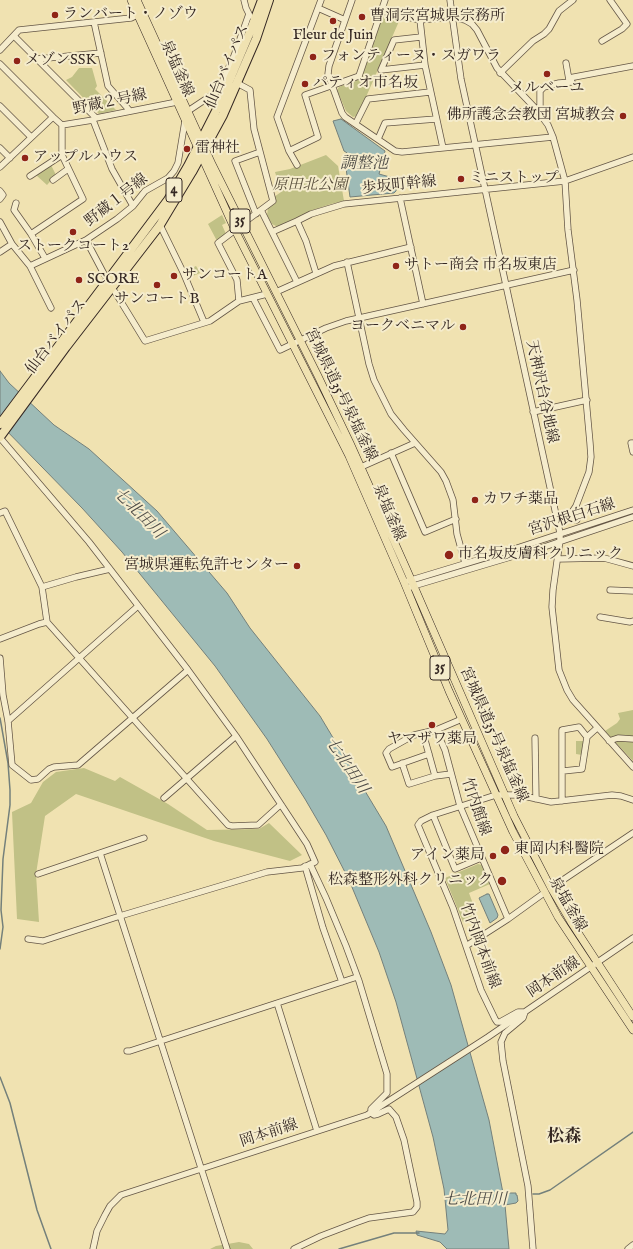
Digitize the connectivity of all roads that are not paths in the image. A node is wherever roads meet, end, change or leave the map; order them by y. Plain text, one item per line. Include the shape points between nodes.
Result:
1 (131, 0) edge
2 (137, 0) edge
3 (244, 0) edge
4 (262, 0) edge
5 (269, 0) edge
6 (320, 0) edge
7 (352, 0) edge
8 (385, 0) edge
9 (450, 0) edge
10 (573, 0) edge
11 (610, 0) edge
12 (318, 8) junction
13 (382, 11) junction
14 (140, 14) junction
15 (252, 16) junction
16 (452, 17) junction
17 (345, 20) junction
18 (420, 20) junction
19 (94, 22) junction
20 (14, 36) junction
21 (421, 37) junction
22 (602, 41) dead end
23 (0, 50) edge
24 (101, 53) junction
25 (37, 59) junction
26 (566, 63) dead end
27 (0, 64) edge
28 (425, 65) junction
29 (633, 66) edge
30 (500, 73) junction
31 (570, 81) junction
32 (237, 83) junction
33 (332, 86) junction
34 (430, 92) junction
35 (177, 102) junction
36 (0, 106) edge
37 (537, 110) junction
38 (130, 111) junction
39 (188, 111) junction
40 (53, 117) junction
41 (470, 118) junction
42 (95, 119) junction
43 (436, 119) junction
44 (185, 121) junction
45 (356, 123) junction
46 (62, 125) junction
47 (31, 137) junction
48 (553, 137) junction
49 (378, 139) junction
50 (475, 145) junction
51 (0, 148) edge
52 (201, 148) junction
53 (443, 148) junction
54 (260, 152) junction
55 (289, 152) junction
56 (62, 154) junction
57 (633, 157) edge
58 (10, 158) junction
59 (297, 165) dead end
60 (0, 167) edge
61 (68, 169) junction
62 (30, 176) dead end
63 (53, 180) dead end
64 (565, 181) junction
65 (485, 189) junction
66 (0, 191) edge
67 (400, 198) junction
68 (0, 199) edge
69 (16, 203) dead end
70 (133, 206) junction
71 (261, 210) junction
72 (256, 214) junction
73 (297, 221) junction
74 (0, 222) edge
75 (242, 224) junction
76 (160, 225) junction
77 (235, 230) junction
78 (272, 232) junction
79 (31, 234) junction
80 (86, 240) junction
81 (12, 244) junction
82 (411, 247) junction
83 (0, 252) edge
84 (45, 258) junction
85 (347, 262) junction
86 (30, 266) junction
87 (574, 270) junction
88 (316, 273) junction
89 (104, 274) dead end
90 (297, 282) junction
91 (506, 286) junction
92 (115, 292) dead end
93 (276, 292) junction
94 (267, 294) junction
95 (253, 298) junction
96 (239, 301) junction
97 (423, 304) junction
98 (51, 308) dead end
99 (359, 318) junction
100 (204, 322) junction
101 (296, 342) junction
102 (63, 344) junction
103 (587, 400) junction
104 (533, 412) junction
105 (0, 424) edge
106 (1, 439) edge
107 (414, 443) junction
108 (633, 443) edge
109 (633, 452) edge
110 (391, 453) junction
111 (361, 466) junction
112 (576, 506) dead end
113 (633, 510) edge
114 (0, 513) edge
115 (633, 517) edge
116 (456, 519) junction
117 (560, 533) junction
118 (560, 540) junction
119 (558, 559) junction
120 (465, 563) junction
121 (633, 566) edge
122 (110, 569) junction
123 (409, 584) junction
124 (42, 587) junction
125 (610, 590) dead end
126 (633, 591) edge
127 (138, 606) junction
128 (600, 616) dead end
129 (633, 621) edge
130 (47, 622) junction
131 (0, 639) edge
132 (80, 657) junction
133 (0, 658) edge
134 (188, 670) junction
135 (133, 719) junction
136 (462, 719) junction
137 (8, 721) junction
138 (597, 728) junction
139 (436, 730) junction
140 (423, 733) junction
141 (236, 736) junction
142 (587, 737) junction
143 (535, 738) dead end
144 (633, 739) edge
145 (609, 741) junction
146 (429, 754) junction
147 (402, 764) junction
148 (633, 767) edge
149 (562, 771) junction
150 (451, 774) junction
151 (435, 776) junction
152 (187, 779) junction
153 (505, 795) junction
154 (496, 796) junction
155 (164, 798) dead end
156 (536, 800) junction
157 (633, 800) edge
158 (562, 801) junction
159 (282, 806) junction
160 (460, 806) junction
161 (433, 815) junction
162 (633, 833) edge
163 (144, 838) dead end
164 (100, 853) junction
165 (481, 858) junction
166 (308, 865) junction
167 (38, 874) dead end
168 (551, 888) junction
169 (544, 893) junction
170 (120, 916) junction
171 (508, 919) junction
172 (633, 938) edge
173 (28, 939) dead end
174 (466, 946) junction
175 (594, 965) junction
176 (357, 977) junction
177 (342, 982) junction
178 (277, 1003) junction
179 (525, 1012) junction
180 (633, 1017) edge
181 (633, 1030) edge
182 (160, 1041) junction
183 (127, 1051) dead end
184 (369, 1114) junction
185 (318, 1131) junction
186 (202, 1169) junction
187 (633, 1245) edge
188 (93, 1249) edge
189 (228, 1249) edge
190 (294, 1249) edge
191 (533, 1249) edge
192 (628, 1249) edge

1 - 14 main road, 泉塩釜線 / 35
2 - 14 main road, 35
3 - 15 street
4 - 15 highway, 仙台バイパス / 4
5 - 32 highway, 仙台バイパス / 4
6 - 12 street
7 - 17 street
8 - 13 street
9 - 16 street, 天神沢台谷地線
10 - 30 street via 559,11 544,34 533,41
11 - 22 street via 628,24
12 - 17 street
12 - 55 street via 277,117
13 - 18 street
13 - 33 street via 359,76
14 - 19 street via 131,18
14 - 35 main road, 泉塩釜線 / 35
14 - 39 main road, 35
15 - 39 street via 218,91
15 - 52 highway, 仙台バイパス / 4
16 - 18 street
16 - 30 street via 475,26
16 - 41 street, 天神沢台谷地線 via 461,79
17 - 33 street via 329,66 328,74
18 - 21 street
19 - 20 street via 19,30
19 - 24 street
20 - 23 street
20 - 25 street
21 - 28 street
21 - 28 street via 394,40 381,70
24 - 25 street
24 - 38 street via 108,86
25 - 42 street
26 - 31 street
27 - 40 street
28 - 34 street
29 - 31 street
30 - 37 street
31 - 37 street via 542,88 540,106
32 - 52 highway, 仙台バイパス / 4 via 216,130
32 - 54 street via 250,90 254,129
33 - 45 street via 342,113
33 - 55 street via 305,95 318,137
34 - 43 street
34 - 45 street via 368,99
35 - 38 street, 野蔵２号線
35 - 44 main road, 泉塩釜線 / 35
36 - 47 street
37 - 41 street
37 - 48 street
38 - 42 street, 野蔵２号線
39 - 52 main road, 35
40 - 46 street, 野蔵２号線
40 - 47 street, 野蔵２号線
41 - 50 street, 天神沢台谷地線
42 - 46 street, 野蔵２号線
42 - 70 street via 112,169
43 - 49 street via 385,123
43 - 53 street
44 - 52 main road, 泉塩釜線 / 35
44 - 70 street, 野蔵１号線 via 178,163 174,171 168,178 146,191
45 - 49 street
46 - 56 street
47 - 58 street, 野蔵２号線
48 - 50 street
48 - 64 street
49 - 53 street via 395,151 402,152
50 - 53 street
50 - 65 street, 天神沢台谷地線
51 - 58 street
52 - 75 main road, 宮城県道35号泉塩釜線 / 35
52 - 76 highway, 仙台バイパス / 4
52 - 77 main road, 泉塩釜線 / 35
52 - 102 highway, 仙台バイパス / 4 via 168,200
54 - 71 street via 273,201
54 - 72 street via 235,161
55 - 59 street
56 - 61 street
56 - 62 street
57 - 64 street, 歩坂町幹線
58 - 60 street, 野蔵２号線
61 - 63 street
61 - 79 street via 83,199
64 - 65 street, 歩坂町幹線
64 - 87 street
65 - 67 street, 歩坂町幹線
65 - 91 street, 天神沢台谷地線
66 - 68 street via 4,195
67 - 73 street, 歩坂町幹線 via 344,204
67 - 82 street
69 - 79 street via 14,210
70 - 80 street, 野蔵１号線
71 - 72 street
71 - 78 street
72 - 75 street
73 - 78 street, 歩坂町幹線
73 - 88 street
74 - 81 street
75 - 93 main road, 宮城県道35号泉塩釜線 / 35
76 - 100 street
76 - 102 highway, 仙台バイパス / 4
77 - 94 main road, 泉塩釜線 / 35
77 - 96 street via 218,243 237,280
78 - 90 street
79 - 84 street
80 - 84 street, 野蔵１号線
80 - 89 street
81 - 83 street
81 - 86 street
82 - 85 street
82 - 97 street
84 - 86 street, 野蔵１号線
85 - 88 street
85 - 99 street
86 - 98 street
87 - 91 street
87 - 103 street
88 - 90 street
90 - 93 street
91 - 97 street
91 - 104 street, 天神沢台谷地線
92 - 100 street via 144,341
93 - 101 main road, 宮城県道35号泉塩釜線 / 35
94 - 95 street
94 - 101 main road, 泉塩釜線 / 35
95 - 96 street
95 - 101 street via 280,350
96 - 100 street via 210,321
97 - 99 street
99 - 101 street via 336,324
99 - 107 street via 374,380 391,414
101 - 111 main road, 宮城県道35号泉塩釜線 / 35 via 325,390
101 - 123 main road, 泉塩釜線 / 35
102 - 105 highway, 仙台バイパス / 4
102 - 106 highway, 仙台バイパス / 4
103 - 104 street
103 - 112 street via 591,457 589,472
104 - 117 street, 天神沢台谷地線
106 - 122 street
107 - 110 street
107 - 116 street via 446,481
108 - 109 street
110 - 111 street
110 - 116 street via 425,532
111 - 123 main road, 宮城県道35号泉塩釜線 / 35
113 - 117 street, 宮沢根白石線
114 - 124 street via 4,511
115 - 118 street
116 - 120 street via 457,534
117 - 118 street, 天神沢台谷地線
117 - 120 street, 宮沢根白石線
118 - 119 street, 天神沢台谷地線
118 - 123 street via 544,547
119 - 121 street via 604,558
119 - 138 street, 天神沢台谷地線 via 552,607 560,670 573,700
120 - 123 street, 宮沢根白石線
122 - 124 street
122 - 127 street
123 - 136 main road, 泉塩釜線 / 35
123 - 153 main road, 宮城県道35号泉塩釜線 / 35
124 - 130 street
125 - 126 street
127 - 132 street
127 - 134 street
128 - 129 street
130 - 131 street
130 - 132 street
132 - 135 street
132 - 137 street
133 - 137 street
134 - 135 street
134 - 141 street
135 - 137 street via 78,765 54,767 38,779 31,780 12,765
135 - 152 street
136 - 139 street
136 - 154 main road, 泉塩釜線 / 35
138 - 142 street
138 - 145 street, 天神沢台谷地線
139 - 140 street
139 - 150 street, 竹内館線 via 445,750
140 - 146 street
140 - 147 street via 414,735 386,753 392,767
141 - 152 street
141 - 159 street
142 - 149 street via 582,769
142 - 149 street via 578,726 562,730
143 - 156 street
144 - 145 street via 618,738
145 - 148 street, 天神沢台谷地線
146 - 147 street
146 - 151 street
147 - 151 street via 409,784
149 - 158 street
150 - 151 street
150 - 160 street, 竹内館線
152 - 155 street
152 - 159 street via 228,825 258,825
153 - 154 street, 竹内岡本前線
153 - 156 street, 竹内岡本前線 via 519,795
153 - 168 main road, 宮城県道35号泉塩釜線 / 35
154 - 160 street, 竹内岡本前線
154 - 169 main road, 泉塩釜線 / 35
156 - 158 street, 竹内岡本前線
157 - 158 street, 竹内岡本前線 via 612,796
159 - 166 street via 307,844 315,862
160 - 161 street, 竹内岡本前線
160 - 165 street, 竹内館線
161 - 165 street via 455,869
161 - 174 street, 竹内岡本前線 via 421,821 419,829 453,908
162 - 168 street
163 - 164 street
164 - 167 street
164 - 170 street
165 - 171 street, 竹内館線
166 - 170 street via 267,872
166 - 176 street via 326,898
166 - 177 street via 323,928
168 - 175 main road, 宮城県道35号泉塩釜線 / 35
169 - 171 street
169 - 175 main road, 泉塩釜線 / 35 via 567,931
170 - 173 street via 43,941
170 - 182 street
171 - 174 street
172 - 175 street, 岡本前線
174 - 179 street, 竹内岡本前線 via 481,990 495,1020 500,1022 518,1012
175 - 179 street, 岡本前線
175 - 180 main road, 宮城県道35号泉塩釜線 / 35
175 - 181 main road, 泉塩釜線 / 35
176 - 177 street
176 - 184 street via 387,1074 387,1093
177 - 178 street
178 - 182 street
178 - 185 street
179 - 184 street, 岡本前線
179 - 191 street via 523,1018 505,1034 501,1042 528,1186
182 - 183 street
182 - 186 street
184 - 185 street, 岡本前線
184 - 190 street via 378,1114 389,1109 396,1117 404,1140 417,1202 416,1210 369,1218
185 - 186 street, 岡本前線
186 - 188 street, 岡本前線 via 121,1195 105,1215 97,1231
186 - 189 street
187 - 192 street

